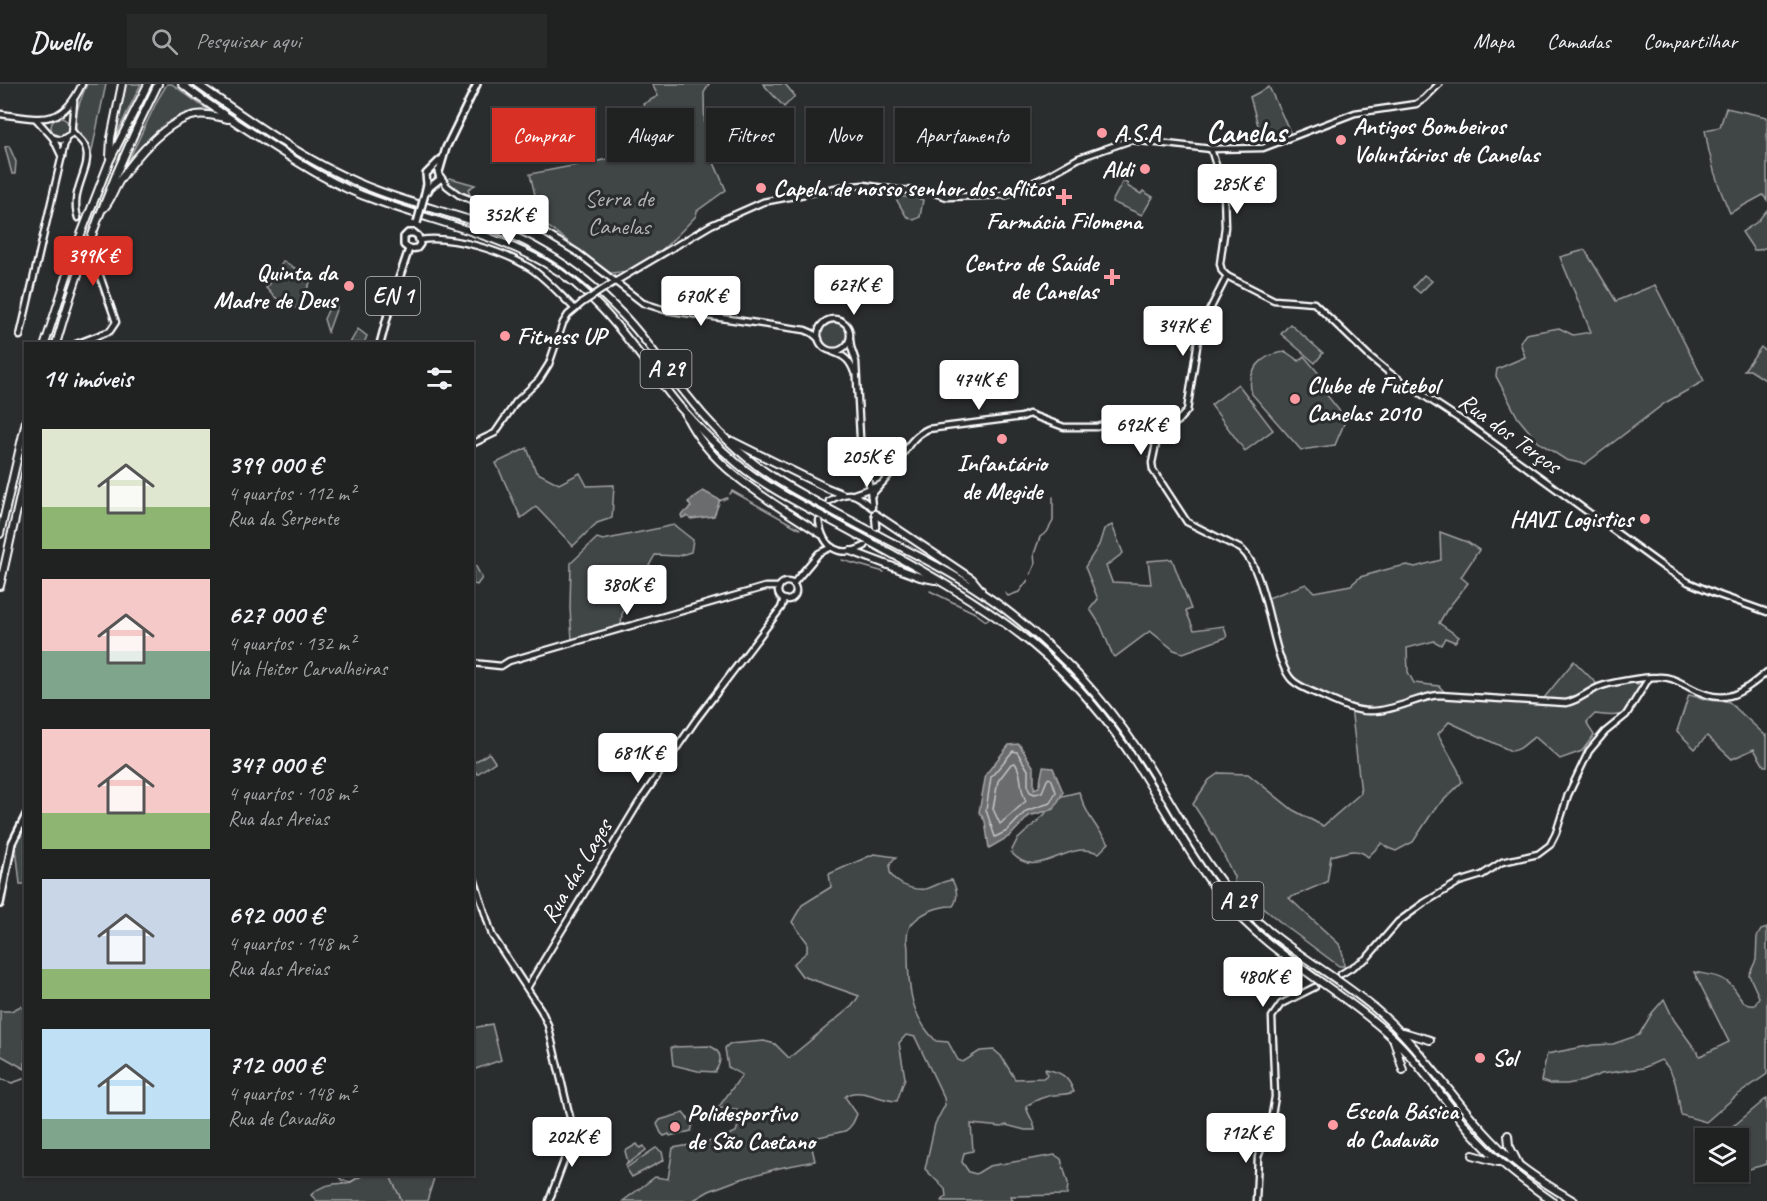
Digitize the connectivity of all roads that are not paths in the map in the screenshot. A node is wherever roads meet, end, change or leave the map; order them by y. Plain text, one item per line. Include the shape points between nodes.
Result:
1 (82, 84) edge
2 (122, 84) edge
3 (148, 84) edge
4 (182, 84) edge
5 (197, 84) edge
6 (477, 84) edge
7 (1439, 84) edge
8 (158, 85) edge
9 (74, 100) junction
10 (0, 114) edge
11 (59, 114) junction
12 (52, 117) junction
13 (36, 119) junction
14 (232, 120) junction
15 (72, 128) junction
16 (47, 130) junction
17 (67, 137) junction
18 (76, 137) junction
19 (53, 138) junction
20 (1211, 149) junction
21 (442, 156) junction
22 (62, 157) junction
23 (110, 160) junction
24 (430, 170) junction
25 (440, 174) junction
26 (427, 180) junction
27 (435, 184) junction
28 (424, 197) junction
29 (100, 212) junction
30 (78, 218) tunnel mouth
31 (538, 228) junction
32 (414, 233) junction
33 (420, 240) junction
34 (409, 249) junction
35 (93, 256) tunnel mouth
36 (1227, 276) junction
37 (615, 281) junction
38 (575, 309) junction
39 (823, 324) junction
40 (806, 330) junction
41 (20, 336) dead end
42 (819, 339) junction
43 (850, 339) junction
44 (46, 342) edge
45 (57, 342) edge
46 (82, 342) edge
47 (381, 342) edge
48 (831, 351) junction
49 (856, 378) junction
50 (683, 410) junction
51 (24, 430) edge
52 (727, 439) junction
53 (474, 443) edge
54 (1156, 444) junction
55 (866, 478) junction
56 (24, 479) edge
57 (882, 484) junction
58 (870, 487) junction
59 (861, 491) junction
60 (842, 494) junction
61 (853, 494) junction
62 (871, 496) junction
63 (829, 501) dead end
64 (873, 510) junction
65 (819, 520) dead end
66 (876, 527) dead end
67 (0, 534) edge
68 (821, 535) junction
69 (865, 546) dead end
70 (832, 547) junction
71 (851, 551) junction
72 (819, 553) junction
73 (939, 581) junction
74 (793, 584) junction
75 (0, 586) edge
76 (779, 587) junction
77 (985, 595) junction
78 (784, 599) junction
79 (1767, 612) edge
80 (474, 663) edge
81 (1767, 672) edge
82 (1649, 678) junction
83 (24, 819) edge
84 (474, 878) edge
85 (0, 904) edge
86 (1341, 974) tunnel mouth
87 (1315, 987) tunnel mouth
88 (527, 988) junction
89 (1399, 1031) junction
90 (1392, 1038) junction
91 (1430, 1040) dead end
92 (1403, 1070) dead end
93 (1508, 1135) dead end
94 (1473, 1155) dead end
95 (1501, 1162) junction
96 (1520, 1166) junction
97 (549, 1201) edge
98 (1256, 1201) edge
99 (1552, 1201) edge
100 (1574, 1201) edge

1 - 9 street
2 - 23 highway
3 - 23 highway
4 - 14 highway, A 29
5 - 52 highway, A 29 via 338,173 397,198 486,225 544,252 580,276 626,318 687,397
6 - 21 main road, EN 1
7 - 20 street via 1416,104 1355,113 1263,148
8 - 29 highway
9 - 11 street
9 - 15 street
10 - 13 street
11 - 12 street
11 - 15 street via 66,116
12 - 13 street
12 - 16 street
13 - 16 street
14 - 29 highway via 196,115 167,128 119,181
14 - 50 highway, A 29 via 322,178 375,200 498,240 548,264 574,282 620,327
15 - 17 street
15 - 18 street
16 - 19 street
17 - 18 street
17 - 19 street
17 - 22 street
18 - 30 street via 86,147 87,157 75,201
19 - 22 street
20 - 36 street via 1224,199 1220,264
20 - 37 street via 1131,140 1079,158 1007,195 947,197 928,191 864,185 763,202 711,225
21 - 24 main road, EN 1
21 - 25 main road, EN 1
22 - 41 street
23 - 44 highway
24 - 25 main road
24 - 26 main road, EN 1
25 - 27 main road, EN 1
25 - 31 street via 459,195
26 - 27 main road
26 - 28 main road, EN 1
27 - 28 main road, EN 1
27 - 31 street via 464,200
28 - 32 main road, EN 1, bridge
29 - 45 highway
31 - 37 street
32 - 33 main road
32 - 34 main road, EN 1 via 404,237 404,245
33 - 34 main road, EN 1 via 417,248
33 - 38 street via 452,241 519,262
34 - 47 main road, EN 1
35 - 46 street via 116,322 110,332
36 - 54 street via 1198,340 1187,411
36 - 79 street, Rua dos Terços via 1274,300 1314,303 1378,364 1665,568 1688,582
37 - 38 street, bridge
37 - 40 street via 633,297 653,307
38 - 53 street via 563,323 549,364 539,380 516,402 495,433
39 - 40 street
39 - 42 street
39 - 43 street via 833,319 843,322 850,330
40 - 42 street
42 - 48 street
43 - 48 street via 845,348
43 - 49 street
48 - 49 street via 851,363
49 - 55 street
50 - 68 highway via 691,427 740,481
50 - 73 highway, A 29 via 741,467
51 - 67 highway
52 - 60 highway
52 - 77 highway, A 29 via 760,469 793,490
54 - 57 street via 1128,420 1096,427 1064,427 1029,414 920,432
54 - 82 street via 1153,470 1187,522 1247,554 1256,572 1274,642 1286,672 1298,684 1370,712 1439,695 1566,703 1603,686
55 - 58 street
55 - 59 street
56 - 75 highway
57 - 58 street
57 - 62 street
58 - 59 street
58 - 62 street
59 - 61 street
60 - 61 street
60 - 63 street
61 - 64 street
62 - 64 street
64 - 66 street
64 - 77 highway via 972,579
65 - 68 street, Rua das Lages
68 - 70 street
68 - 72 street, Rua das Lages
69 - 71 street
70 - 71 street
70 - 72 street, Rua das Lages
71 - 73 highway via 920,578
72 - 74 street, Rua das Lages
73 - 90 highway, A 29 via 1010,627 1049,659 1103,718 1137,765 1197,865 1226,902 1261,937
74 - 76 street via 785,582
74 - 78 street, Rua das Lages via 794,597
76 - 78 street via 778,593
76 - 80 street via 765,586 501,666
77 - 89 highway, A 29 via 1065,660 1111,712 1232,896 1289,949 1373,1007
78 - 88 street, Rua das Lages via 638,804
81 - 82 street via 1742,692 1723,698 1709,696 1670,678
82 - 86 street via 1626,715 1589,752 1550,845 1538,854 1502,862 1424,903 1398,922 1367,958
83 - 85 main road via 12,843
84 - 88 street via 492,935
87 - 98 street via 1281,1004 1272,1017 1275,1097 1268,1138 1258,1157
88 - 97 street via 548,1025 573,1130
89 - 91 highway
89 - 96 highway, A 29 via 1477,1124
90 - 92 highway
90 - 95 highway, A 29
93 - 96 highway
94 - 95 highway
95 - 99 highway, A 29
96 - 100 highway, A 29

